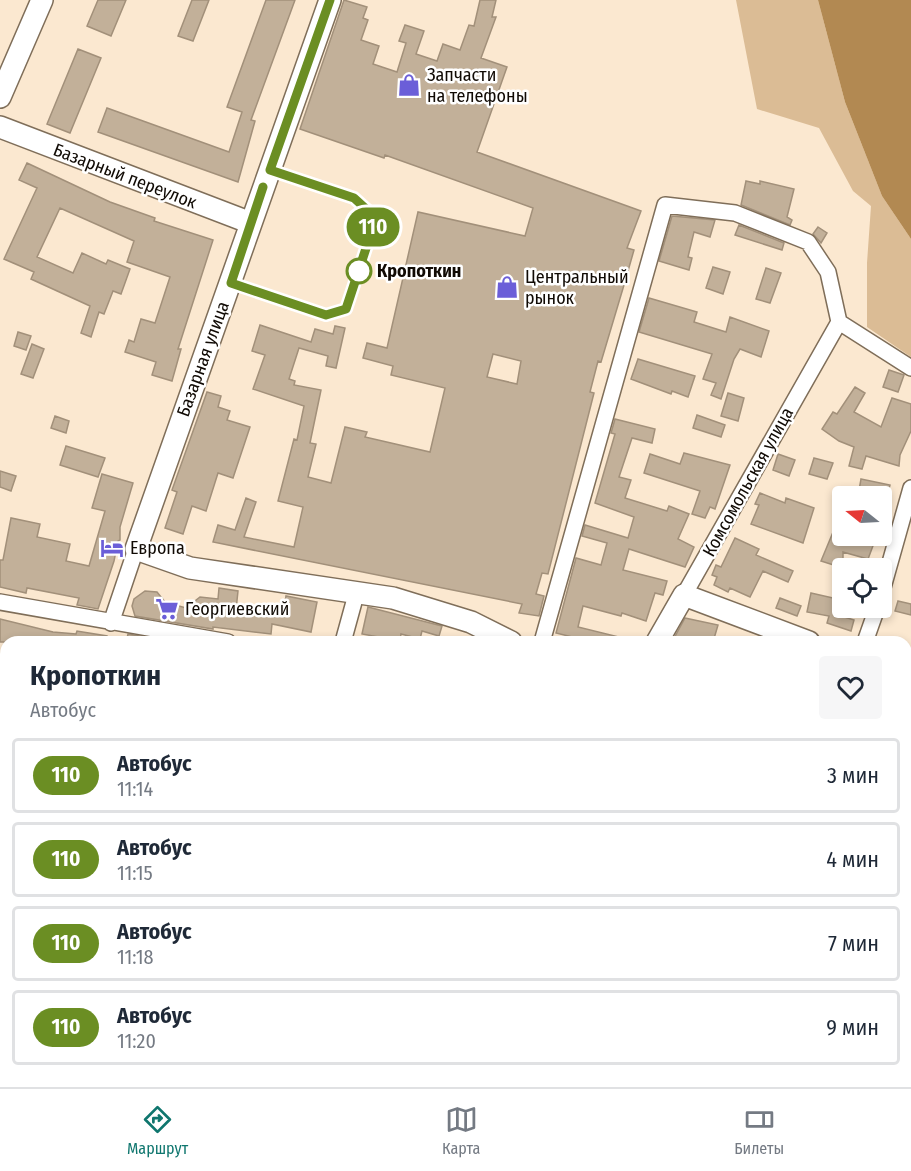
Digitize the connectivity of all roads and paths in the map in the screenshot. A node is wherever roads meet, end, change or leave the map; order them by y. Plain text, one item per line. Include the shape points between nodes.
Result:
1 (42, 0) edge
2 (330, 0) edge
3 (0, 97) edge
4 (0, 127) edge
5 (251, 223) junction
6 (838, 322) junction
7 (911, 368) edge
8 (911, 488) edge
9 (136, 549) junction
10 (891, 558) edge
11 (357, 591) junction
12 (684, 596) junction
13 (0, 602) edge
14 (873, 618) edge
15 (111, 623) junction
16 (191, 636) edge
17 (345, 636) edge
18 (499, 636) edge
19 (544, 636) edge
20 (661, 636) edge
21 (793, 636) edge
22 (867, 636) edge

1 - 3 main road
2 - 5 main road, Базарная улица
4 - 5 main road, Базарный переулок
5 - 9 main road, Базарная улица
6 - 7 street
6 - 12 street, Комсомольская улица
6 - 19 street via 828,272 808,242 735,213 665,205
8 - 10 street
9 - 11 main road via 200,570
9 - 15 street, Базарная улица
11 - 17 street
11 - 18 main road via 428,607
12 - 20 main road, Комсомольская улица
12 - 21 main road
13 - 15 street
14 - 22 street
15 - 16 street

